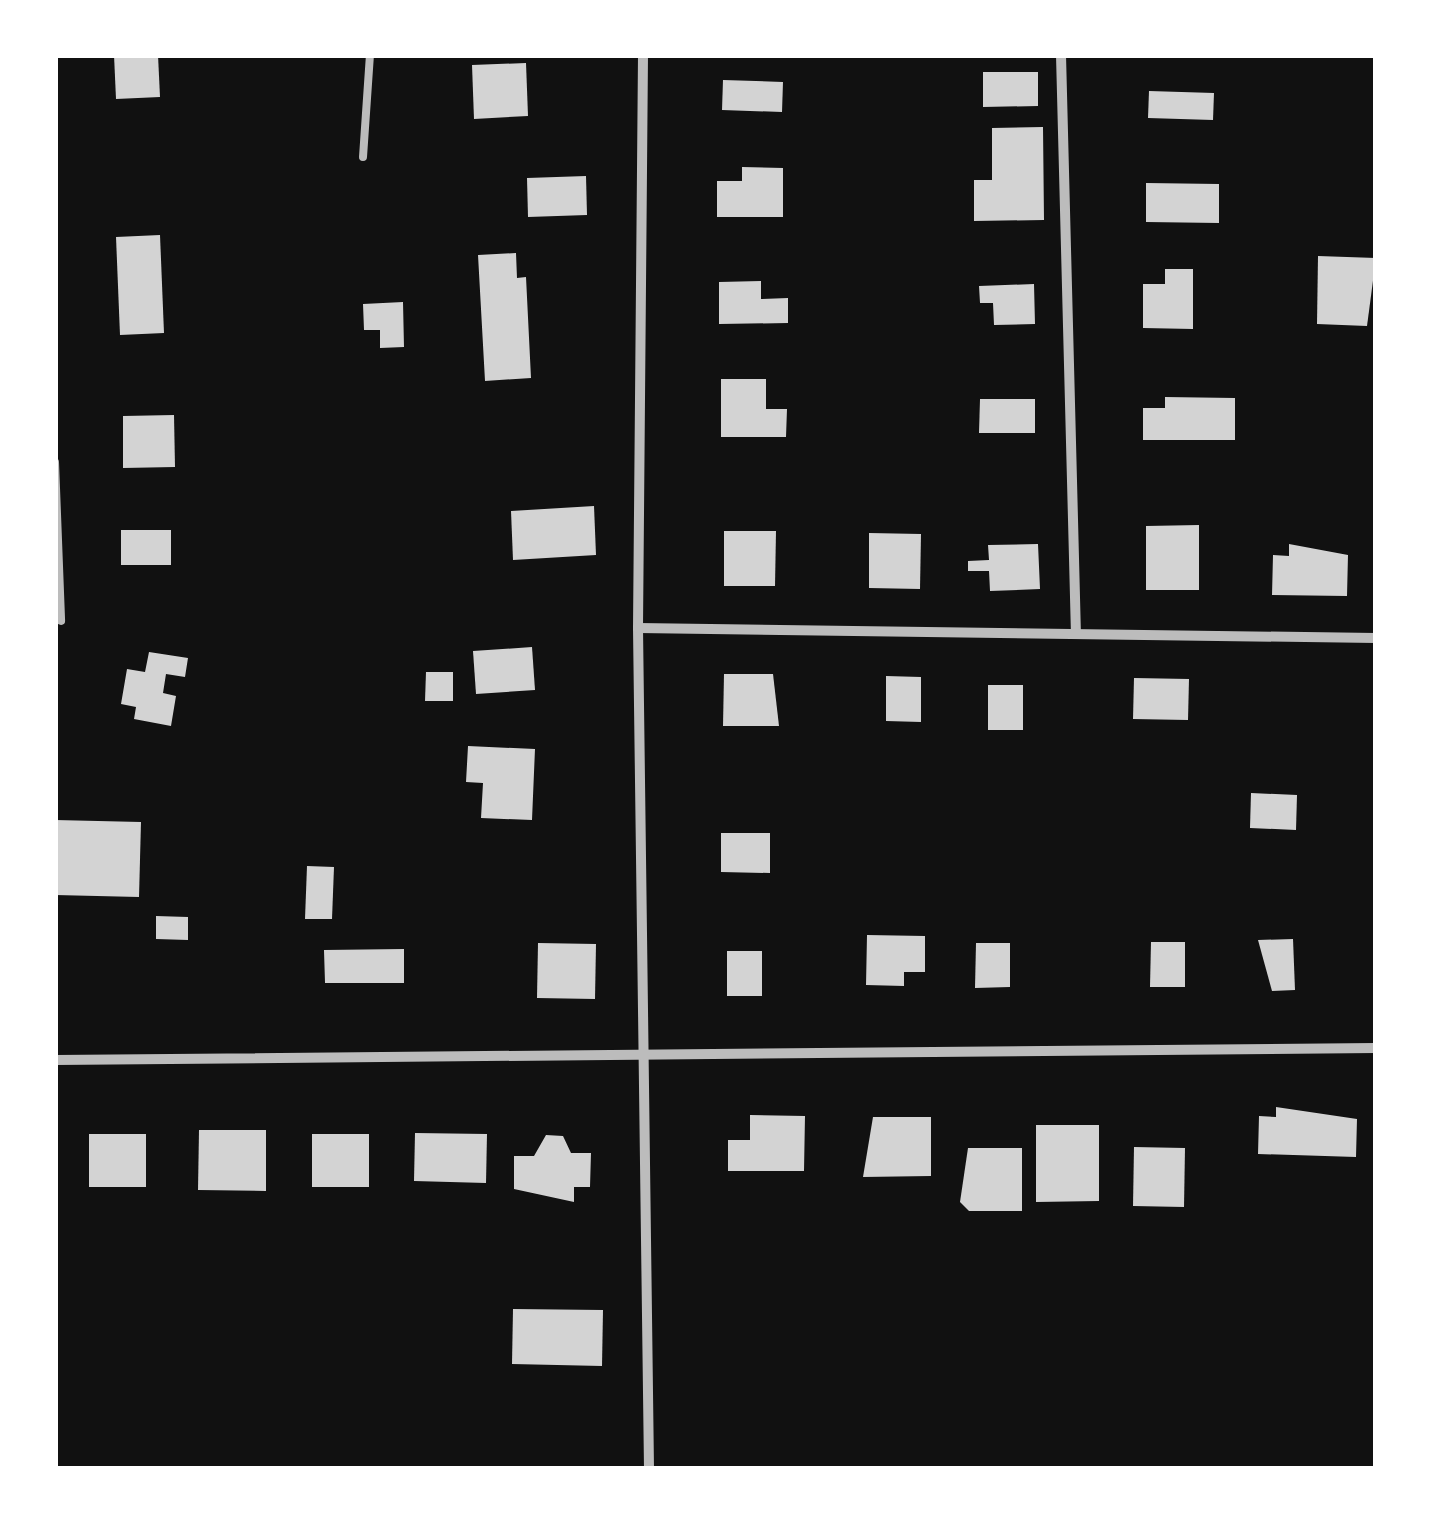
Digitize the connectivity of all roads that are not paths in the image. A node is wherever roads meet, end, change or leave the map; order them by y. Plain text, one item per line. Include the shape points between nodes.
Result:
1 (370, 55) edge
2 (643, 55) edge
3 (1062, 55) edge
4 (363, 157) dead end
5 (55, 462) edge
6 (61, 621) dead end
7 (638, 628) junction
8 (1076, 634) junction
9 (1376, 638) edge
10 (1376, 1048) edge
11 (648, 1053) junction
12 (55, 1060) edge
13 (649, 1469) edge

1 - 4 lane
2 - 7 street
3 - 8 street
5 - 6 lane
7 - 8 street
7 - 11 street
8 - 9 street
10 - 11 street
11 - 12 street
11 - 13 street

